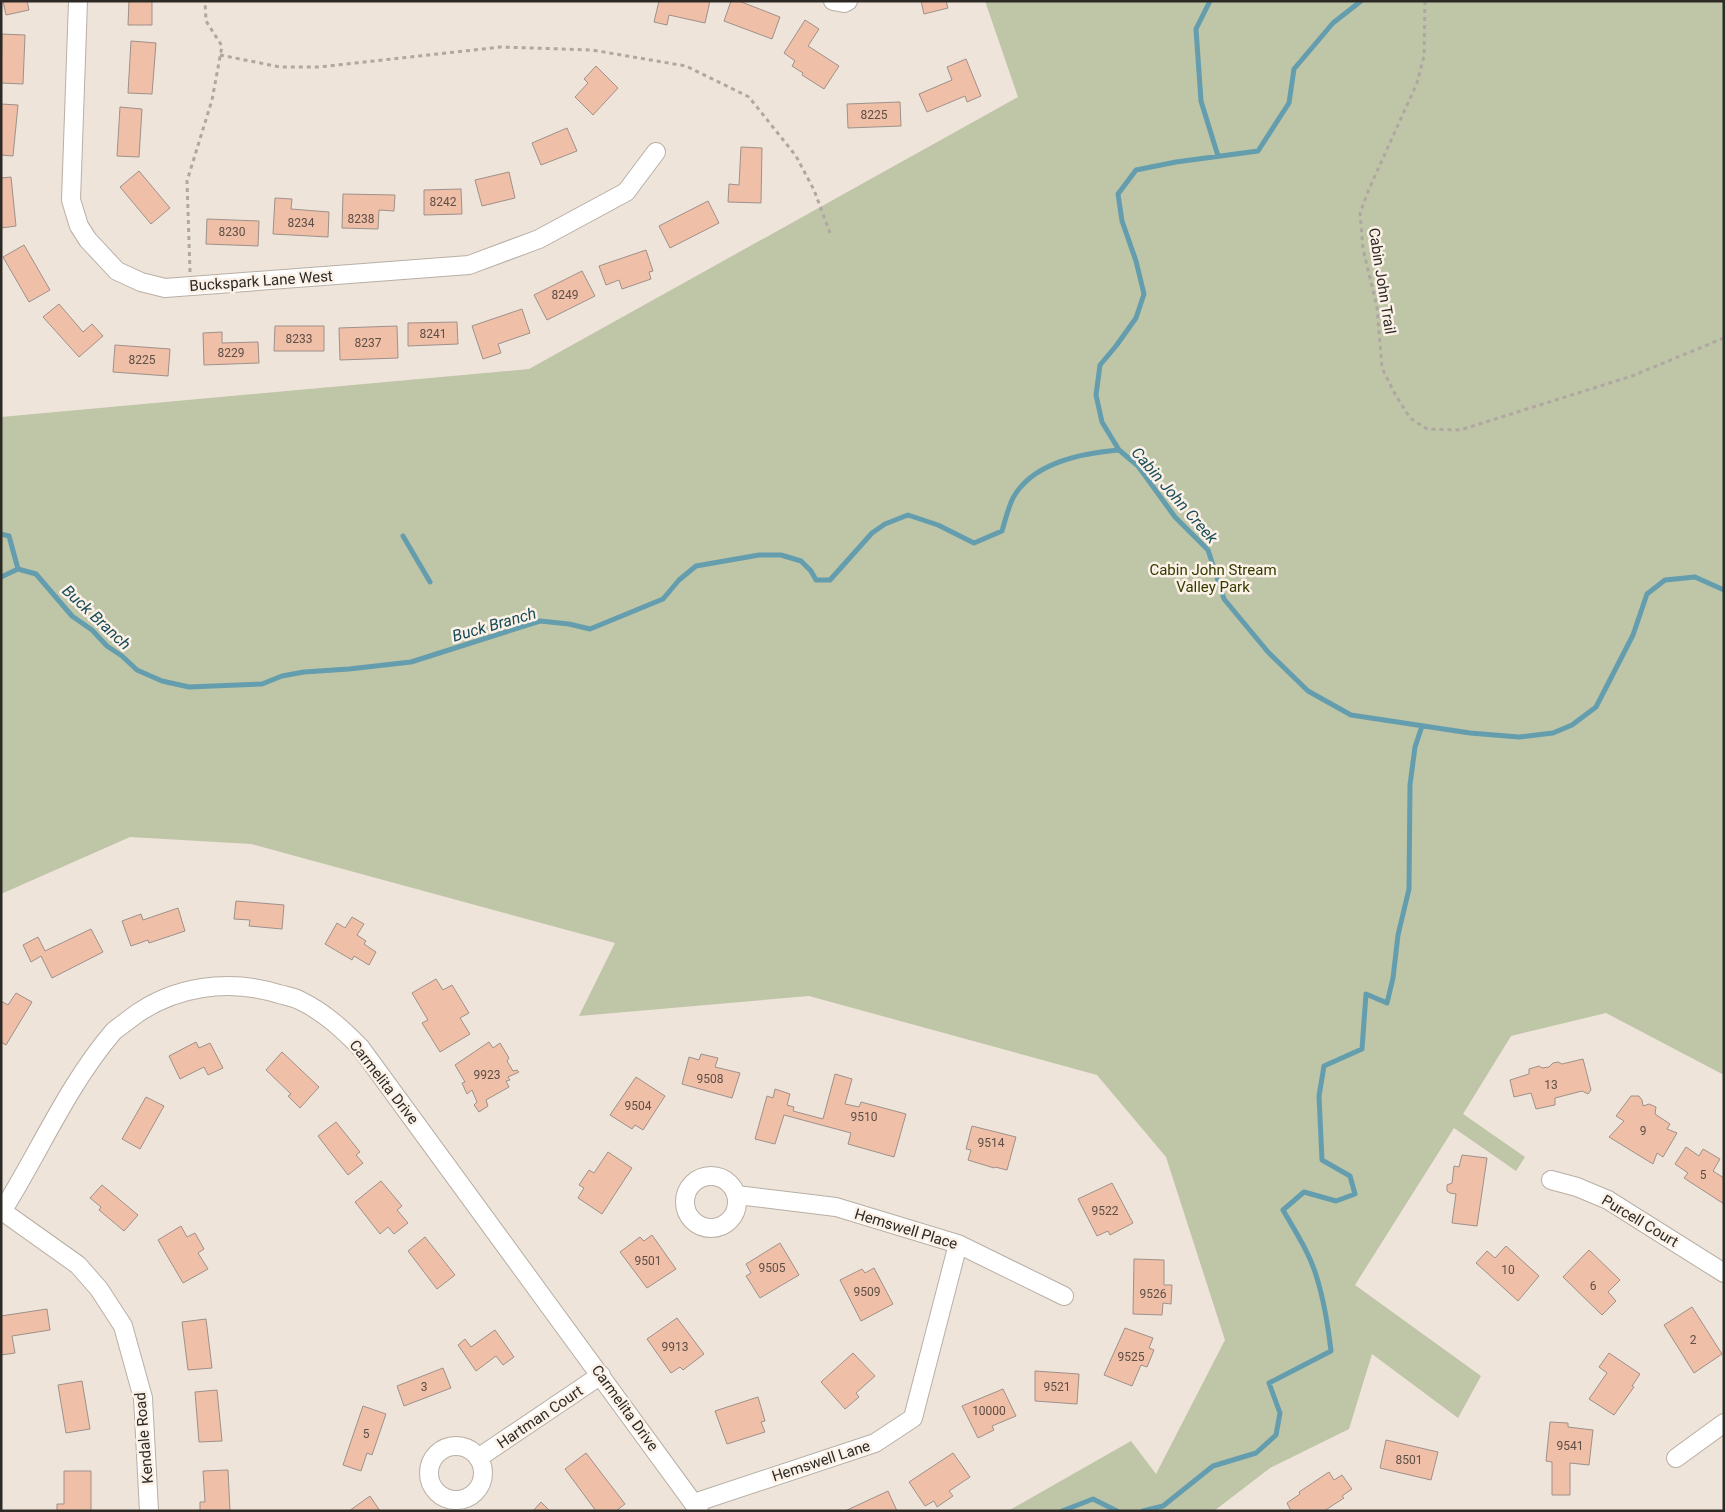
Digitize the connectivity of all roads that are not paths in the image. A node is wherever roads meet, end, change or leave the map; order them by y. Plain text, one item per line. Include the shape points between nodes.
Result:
1 (78, 1) edge
2 (833, 1) edge
3 (848, 1) edge
4 (656, 152) dead end
5 (1551, 1180) dead end
6 (737, 1196) dead end
7 (2, 1212) edge
8 (958, 1244) junction
9 (1724, 1273) edge
10 (1064, 1296) dead end
11 (601, 1376) junction
12 (1724, 1423) edge
13 (478, 1458) dead end
14 (1676, 1458) dead end
15 (697, 1507) edge
16 (149, 1511) edge

1 - 4 street, Buckspark Lane West via 71,200 79,226 88,240 117,271 141,282 165,288 468,265 539,239 626,192
2 - 3 street
5 - 9 street, Purcell Court via 1608,1200
6 - 8 street, Hemswell Place via 836,1207
7 - 11 street, Carmelita Drive via 76,1083 114,1031 156,1003 193,990 222,985 260,988 299,1000 332,1020 360,1047
7 - 16 street, Kendale Road via 78,1265 99,1289 123,1326 143,1398
8 - 10 street, Hemswell Place
8 - 15 street, Hemswell Lane via 912,1418 875,1443
11 - 13 street, Hartman Court
11 - 15 street, Carmelita Drive
12 - 14 street

